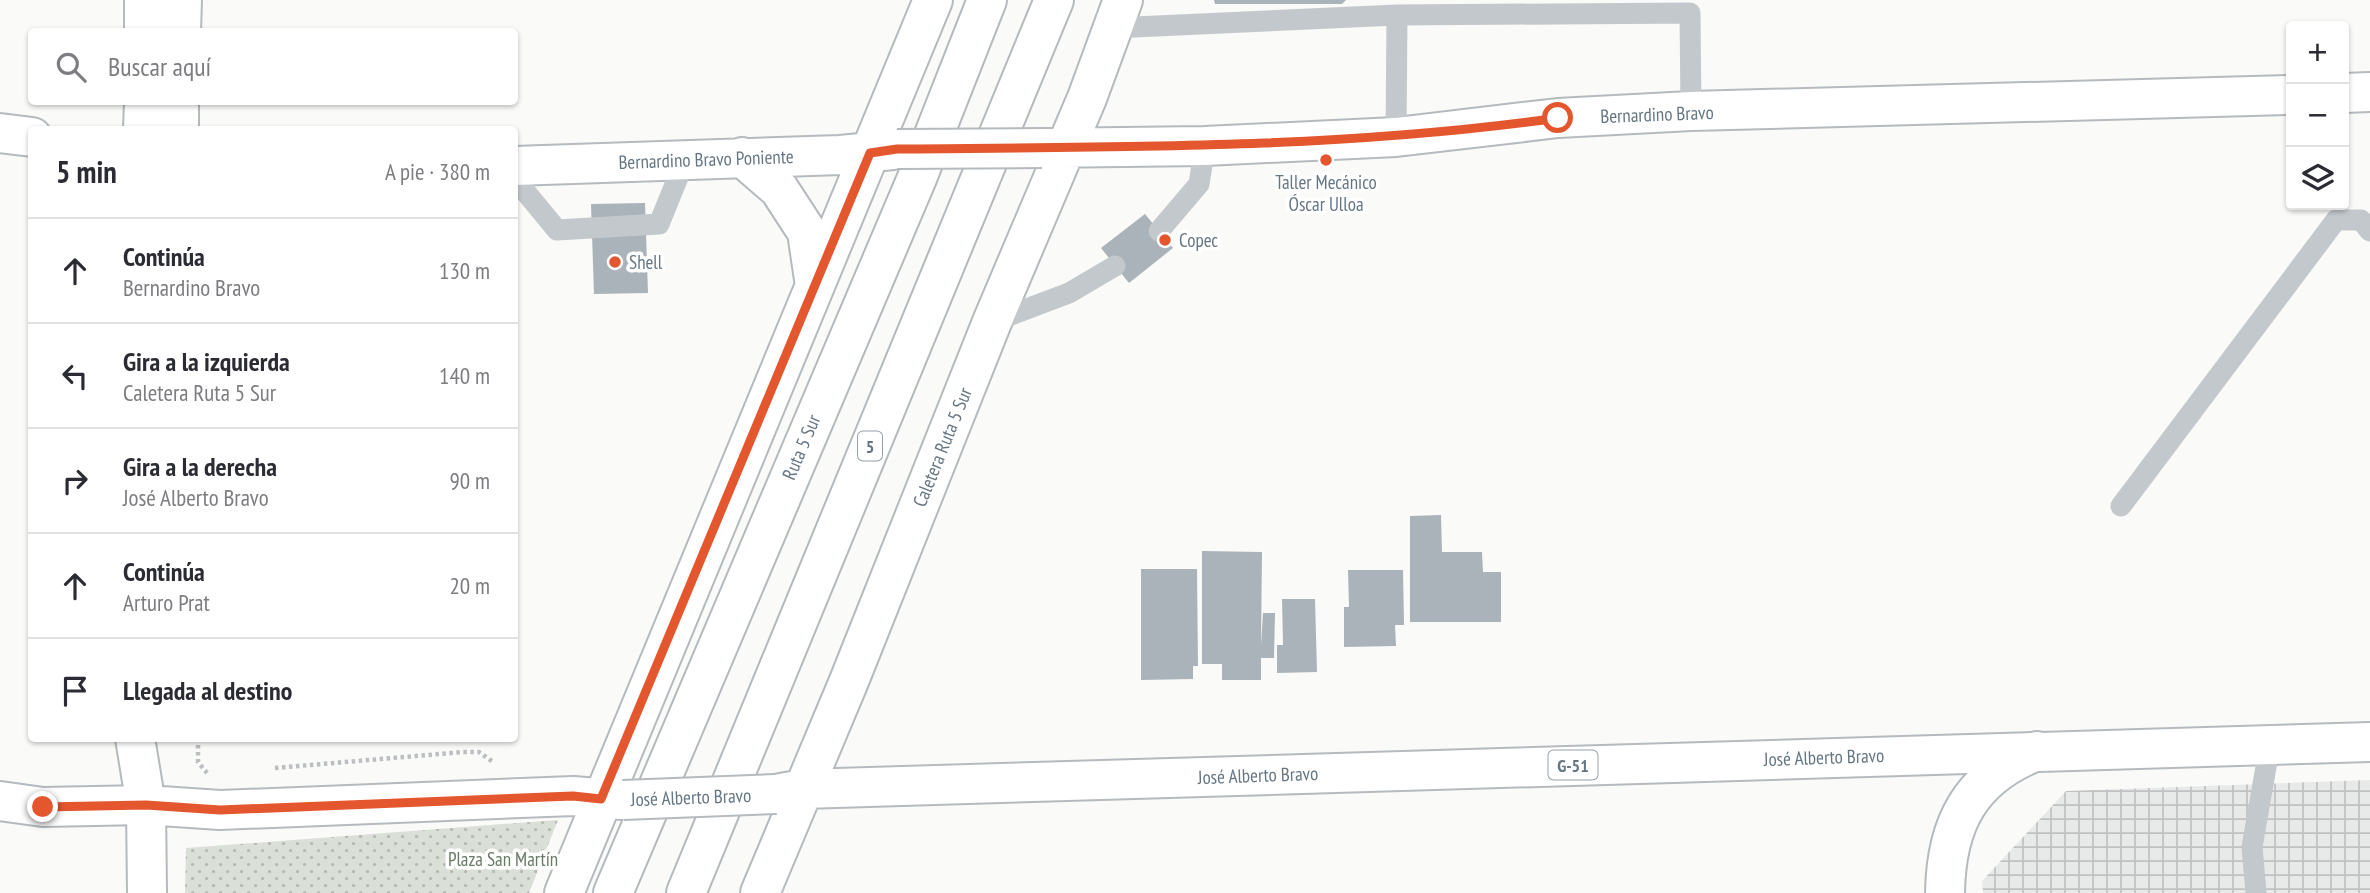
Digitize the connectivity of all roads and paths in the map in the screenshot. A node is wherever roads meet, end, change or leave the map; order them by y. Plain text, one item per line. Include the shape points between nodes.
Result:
1 (144, 0) edge
2 (181, 0) edge
3 (933, 0) edge
4 (987, 0) edge
5 (1054, 0) edge
6 (1118, 14) edge
7 (1398, 15) junction
8 (144, 28) edge
9 (181, 28) edge
10 (2370, 92) edge
11 (2349, 93) edge
12 (2286, 95) edge
13 (144, 105) edge
14 (179, 105) edge
15 (1691, 111) junction
16 (144, 126) edge
17 (179, 126) edge
18 (0, 133) edge
19 (28, 136) edge
20 (1396, 137) junction
21 (1205, 146) junction
22 (1053, 148) junction
23 (884, 151) junction
24 (742, 157) junction
25 (685, 160) junction
26 (518, 166) edge
27 (518, 183) edge
28 (2370, 230) edge
29 (1159, 231) dead end
30 (1115, 266) dead end
31 (815, 286) junction
32 (992, 322) junction
33 (2121, 506) dead end
34 (136, 742) edge
35 (160, 742) edge
36 (198, 742) edge
37 (2370, 742) edge
38 (2270, 744) junction
39 (2037, 751) junction
40 (506, 764) dead end
41 (270, 768) dead end
42 (219, 773) dead end
43 (790, 791) junction
44 (612, 800) junction
45 (0, 801) edge
46 (146, 805) junction
47 (146, 893) edge
48 (564, 893) edge
49 (613, 893) edge
50 (686, 893) edge
51 (760, 893) edge
52 (1945, 893) edge
53 (2256, 893) edge

1 - 8 main road
2 - 9 main road
3 - 23 main road
4 - 49 main road, Ruta 5 Sur via 917,178
5 - 50 main road, 5
6 - 7 lane
6 - 22 main road, Caletera Ruta 5 Sur
7 - 15 lane via 1690,13
7 - 20 lane
10 - 11 main road
12 - 15 main road, Bernardino Bravo
13 - 16 main road
14 - 17 main road
15 - 20 main road, Bernardino Bravo via 1558,118
18 - 19 main road
20 - 21 main road, Bernardino Bravo
21 - 22 main road, Bernardino Bravo
21 - 29 lane via 1199,184
22 - 23 main road, Bernardino Bravo, bridge
22 - 32 main road, Caletera Ruta 5 Sur
23 - 24 main road, Bernardino Bravo Poniente
23 - 31 main road
24 - 25 main road, Bernardino Bravo Poniente
24 - 31 main road via 779,189 807,232
25 - 26 main road, Bernardino Bravo Poniente
25 - 27 lane via 659,224 557,230
28 - 33 lane via 2361,220 2336,220
30 - 32 lane via 1069,293
31 - 44 main road
32 - 43 main road, Caletera Ruta 5 Sur
34 - 46 main road
35 - 46 main road
36 - 42 path via 198,762 208,774
37 - 38 main road, José Alberto Bravo / G-51
38 - 39 main road, José Alberto Bravo / G-51
38 - 53 lane via 2252,847
39 - 43 main road, José Alberto Bravo / G-51
39 - 52 main road via 2000,769 1970,798 1949,844
40 - 41 path via 494,763 479,752 463,752
43 - 44 main road, José Alberto Bravo, bridge
43 - 51 main road, Caletera Ruta 5 Sur
44 - 46 main road, José Alberto Bravo via 573,796 220,810
44 - 48 main road
45 - 46 main road, José Alberto Bravo via 43,807
46 - 47 main road

